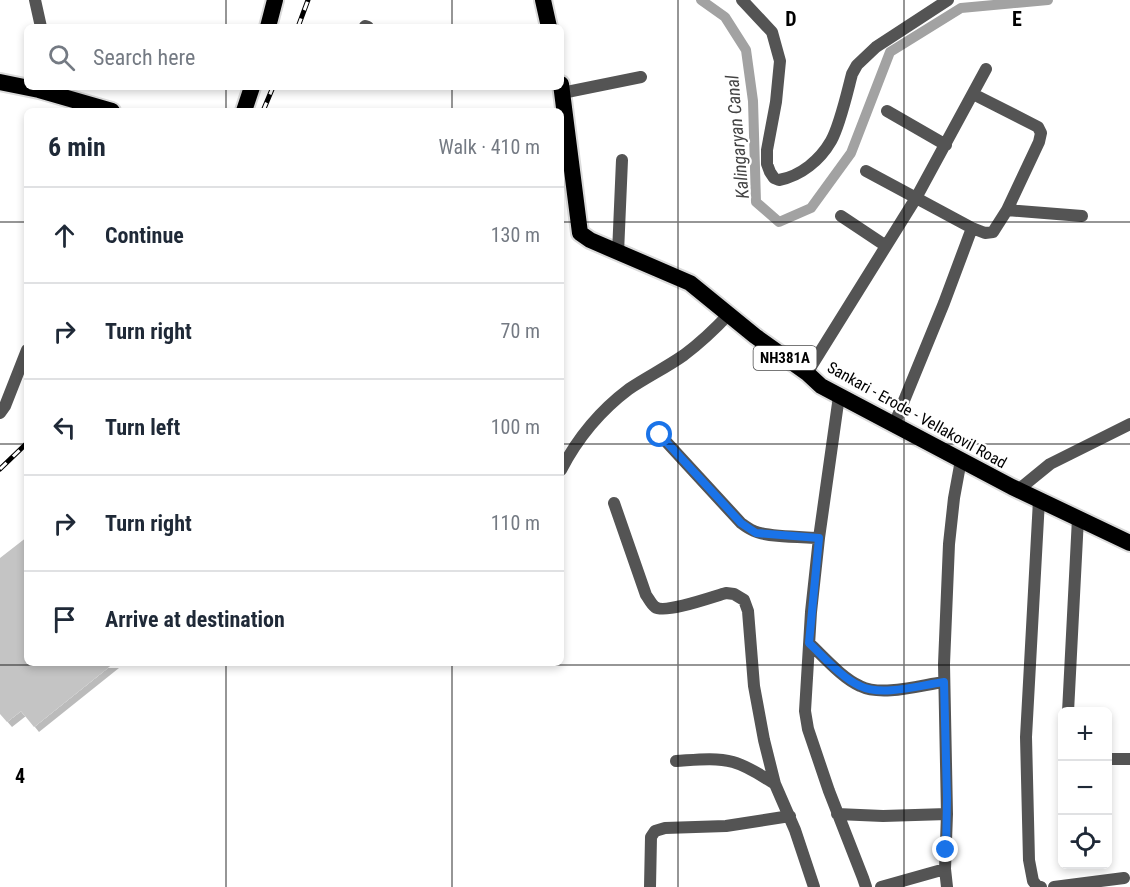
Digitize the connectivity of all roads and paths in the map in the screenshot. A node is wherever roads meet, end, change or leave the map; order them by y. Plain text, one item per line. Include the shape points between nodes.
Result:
1 (35, 0) edge
2 (275, 0) edge
3 (543, 0) edge
4 (742, 0) edge
5 (948, 0) edge
6 (39, 24) edge
7 (268, 24) edge
8 (548, 24) edge
9 (986, 69) dead end
10 (641, 77) dead end
11 (0, 82) edge
12 (24, 86) edge
13 (564, 88) edge
14 (45, 90) edge
15 (251, 90) edge
16 (562, 90) edge
17 (973, 94) junction
18 (102, 108) edge
19 (245, 108) edge
20 (887, 111) dead end
21 (946, 145) junction
22 (622, 160) dead end
23 (866, 171) dead end
24 (916, 198) junction
25 (1007, 210) junction
26 (841, 216) dead end
27 (1082, 216) dead end
28 (972, 228) junction
29 (886, 246) junction
30 (618, 252) junction
31 (729, 314) junction
32 (24, 358) edge
33 (807, 373) junction
34 (839, 396) junction
35 (0, 413) edge
36 (1130, 424) edge
37 (894, 425) junction
38 (660, 435) dead end
39 (961, 460) junction
40 (564, 465) edge
41 (1018, 490) junction
42 (1039, 500) junction
43 (614, 503) dead end
44 (1077, 518) junction
45 (819, 538) junction
46 (1130, 543) edge
47 (809, 643) junction
48 (944, 682) junction
49 (1068, 707) edge
50 (1112, 759) edge
51 (1130, 759) edge
52 (676, 761) dead end
53 (775, 784) junction
54 (837, 814) junction
55 (947, 814) junction
56 (790, 816) junction
57 (945, 868) junction
58 (1124, 878) dead end
59 (650, 887) edge
60 (814, 887) edge
61 (866, 887) edge
62 (881, 887) edge
63 (947, 887) edge
64 (1041, 887) edge
65 (1054, 887) edge

1 - 6 street
2 - 7 highway
3 - 8 highway
4 - 5 street via 772,32 780,61 767,150 770,172 779,180 815,162 831,141 857,65 876,47
9 - 17 street
10 - 13 street
11 - 12 highway
14 - 18 highway
15 - 19 highway
16 - 30 highway, Sankari - Erode - Vellakovil Road / NH381A via 580,234
17 - 21 street
17 - 25 street via 1038,127 1041,133
20 - 21 street
21 - 24 street
22 - 30 street
23 - 24 street
24 - 28 street
24 - 29 street
25 - 27 street
25 - 28 street via 993,232
26 - 29 street
28 - 37 street
29 - 33 street
30 - 31 highway, Sankari - Erode - Vellakovil Road / NH381A via 690,283
31 - 33 highway, Sankari - Erode - Vellakovil Road / NH381A
31 - 40 street via 685,354 629,389 608,408 581,436
32 - 35 street
33 - 34 highway, Sankari - Erode - Vellakovil Road / NH381A
34 - 37 highway, Sankari - Erode - Vellakovil Road / NH381A
34 - 45 street
36 - 41 street via 1050,464
37 - 39 highway, Sankari - Erode - Vellakovil Road / NH381A
38 - 45 street via 741,523 756,533
39 - 41 highway, Sankari - Erode - Vellakovil Road / NH381A
39 - 48 street via 949,544
41 - 42 highway, Sankari - Erode - Vellakovil Road / NH381A
42 - 44 highway, Sankari - Erode - Vellakovil Road / NH381A
42 - 64 street via 1026,737 1029,860 1033,881
43 - 53 street via 646,595 656,608 667,609 726,593 744,600 757,708
44 - 46 highway, Sankari - Erode - Vellakovil Road / NH381A
44 - 49 street
45 - 47 street
47 - 48 street via 850,680 868,689 893,690
47 - 54 street via 805,711
48 - 55 street
50 - 51 street
52 - 53 street via 733,762
53 - 56 street
54 - 55 street
54 - 61 street
55 - 57 street
56 - 59 street via 655,831 651,837
56 - 60 street
57 - 62 street
57 - 63 street
58 - 65 street

